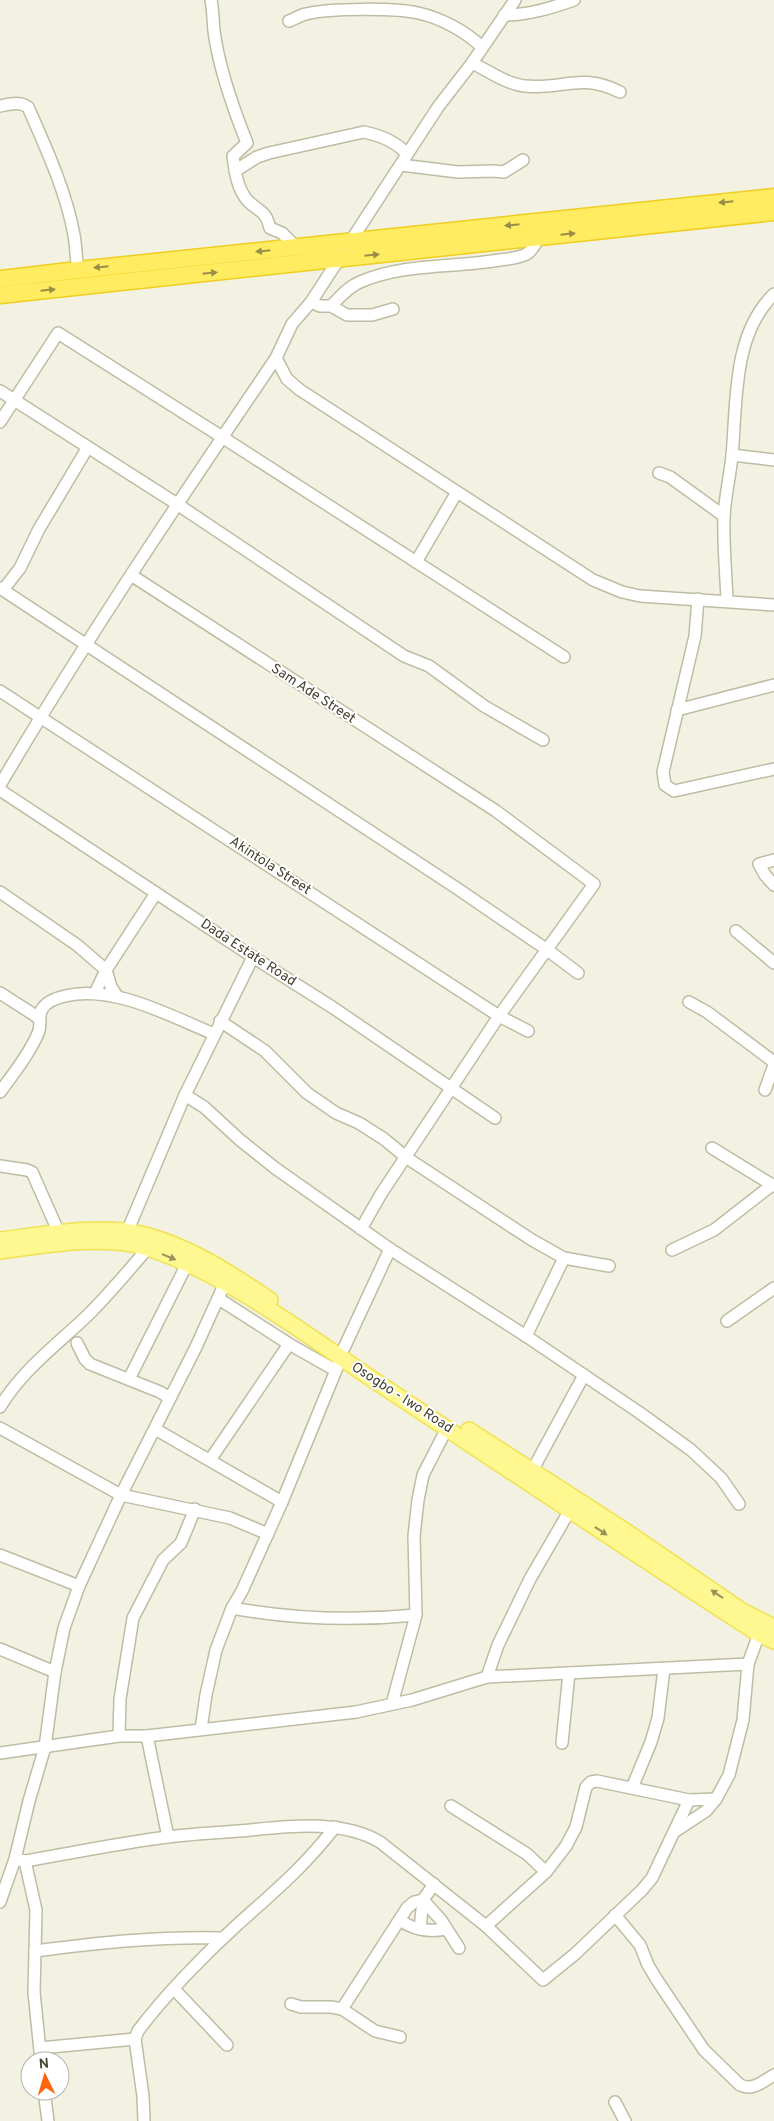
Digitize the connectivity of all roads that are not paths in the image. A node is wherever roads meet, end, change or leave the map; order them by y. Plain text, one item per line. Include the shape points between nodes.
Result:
1 (211, 0) edge
2 (514, 0) edge
3 (574, 0) edge
4 (504, 15) junction
5 (289, 22) dead end
6 (482, 47) junction
7 (472, 62) junction
8 (620, 92) dead end
9 (0, 106) edge
10 (407, 154) junction
11 (523, 160) dead end
12 (401, 165) junction
13 (235, 171) junction
14 (774, 197) edge
15 (774, 212) edge
16 (539, 237) junction
17 (349, 242) junction
18 (296, 248) junction
19 (338, 259) junction
20 (78, 270) junction
21 (0, 279) edge
22 (774, 294) edge
23 (0, 295) edge
24 (311, 302) junction
25 (331, 306) junction
26 (392, 309) dead end
27 (276, 358) junction
28 (0, 391) edge
29 (14, 400) junction
30 (0, 422) edge
31 (222, 437) junction
32 (88, 447) junction
33 (732, 455) junction
34 (774, 460) edge
35 (659, 473) dead end
36 (457, 492) junction
37 (177, 504) junction
38 (724, 516) junction
39 (416, 562) junction
40 (131, 575) junction
41 (2, 589) edge
42 (698, 599) junction
43 (728, 600) junction
44 (774, 605) edge
45 (87, 646) junction
46 (564, 657) dead end
47 (774, 685) edge
48 (0, 691) edge
49 (677, 710) junction
50 (41, 716) junction
51 (543, 740) dead end
52 (774, 769) edge
53 (0, 785) edge
54 (0, 790) edge
55 (774, 860) edge
56 (774, 884) edge
57 (0, 892) edge
58 (156, 894) junction
59 (736, 930) dead end
60 (546, 949) junction
61 (253, 957) junction
62 (774, 963) edge
63 (106, 970) junction
64 (578, 973) dead end
65 (0, 993) edge
66 (95, 993) junction
67 (117, 996) junction
68 (689, 1002) dead end
69 (499, 1016) junction
70 (39, 1018) junction
71 (220, 1021) junction
72 (528, 1031) dead end
73 (214, 1034) junction
74 (774, 1064) edge
75 (451, 1090) junction
76 (765, 1090) dead end
77 (0, 1092) edge
78 (185, 1095) junction
79 (495, 1118) dead end
80 (712, 1148) dead end
81 (407, 1158) junction
82 (0, 1166) edge
83 (773, 1186) edge
84 (361, 1229) junction
85 (127, 1232) junction
86 (59, 1233) junction
87 (0, 1240) edge
88 (148, 1248) junction
89 (390, 1250) junction
90 (672, 1250) dead end
91 (0, 1251) edge
92 (564, 1258) junction
93 (187, 1264) junction
94 (609, 1266) dead end
95 (225, 1284) junction
96 (774, 1288) edge
97 (218, 1299) junction
98 (727, 1321) dead end
99 (526, 1336) junction
100 (77, 1344) dead end
101 (289, 1344) junction
102 (340, 1359) junction
103 (584, 1375) junction
104 (129, 1379) junction
105 (170, 1398) junction
106 (0, 1407) edge
107 (0, 1428) edge
108 (447, 1428) junction
109 (155, 1429) junction
110 (210, 1460) junction
111 (532, 1471) junction
112 (121, 1495) junction
113 (282, 1502) junction
114 (739, 1504) dead end
115 (195, 1509) junction
116 (570, 1510) junction
117 (268, 1534) junction
118 (0, 1555) edge
119 (79, 1586) junction
120 (232, 1608) junction
121 (416, 1615) junction
122 (774, 1627) edge
123 (759, 1634) junction
124 (774, 1641) edge
125 (0, 1649) edge
126 (748, 1664) junction
127 (664, 1669) junction
128 (55, 1672) junction
129 (569, 1673) junction
130 (487, 1677) junction
131 (392, 1704) junction
132 (201, 1729) junction
133 (119, 1736) junction
134 (147, 1736) junction
135 (562, 1744) dead end
136 (45, 1747) junction
137 (0, 1753) edge
138 (632, 1788) junction
139 (716, 1799) junction
140 (689, 1800) junction
141 (451, 1806) dead end
142 (335, 1828) junction
143 (674, 1832) junction
144 (168, 1837) junction
145 (20, 1860) junction
146 (546, 1872) junction
147 (434, 1884) junction
148 (423, 1900) junction
149 (0, 1902) edge
150 (614, 1915) junction
151 (400, 1920) junction
152 (486, 1926) junction
153 (420, 1928) junction
154 (446, 1929) junction
155 (223, 1938) junction
156 (459, 1948) dead end
157 (35, 1951) junction
158 (174, 1989) junction
159 (291, 2004) dead end
160 (342, 2009) junction
161 (400, 2037) dead end
162 (135, 2039) junction
163 (227, 2045) dead end
164 (40, 2048) junction
165 (40, 2051) edge
166 (774, 2075) edge
167 (45, 2101) edge
168 (615, 2102) dead end
169 (48, 2121) edge
170 (144, 2121) edge
171 (625, 2121) edge

1 - 13 street via 214,33 225,78 247,143 233,156
2 - 4 street
3 - 4 street via 540,11
4 - 6 street
5 - 6 street via 317,12 384,10 417,13 444,22
6 - 7 street
7 - 8 street via 523,86 596,82
7 - 10 street
9 - 20 street via 16,103 28,107 66,205
10 - 12 street
10 - 13 street via 401,147 364,132 269,153
11 - 12 street via 504,172 458,172
12 - 17 street
13 - 18 street via 240,188 248,200 267,216 270,228 282,233
14 -> 17 highway
16 -> 15 highway
19 -> 16 highway
16 - 25 street via 528,253 512,258 424,268 360,282 346,290
17 - 18 highway
17 - 19 street
18 -> 20 highway
23 -> 19 highway
19 - 24 street
20 - 21 highway
22 - 33 street via 764,303 746,340 738,383
24 - 25 street
24 - 27 street via 292,324
25 - 26 street via 347,315 357,316
27 - 31 street
27 - 36 street via 287,379 300,390
28 - 29 street
29 - 30 street
29 - 31 street via 58,333
29 - 32 street
31 - 37 street
31 - 39 street
32 - 37 street
32 - 41 street via 39,529 20,568
33 - 34 street
33 - 38 street
35 - 38 street via 670,477
36 - 39 street
36 - 42 street via 593,580 640,596
37 - 40 street
37 - 51 street via 404,656 428,666 484,706
38 - 43 street
39 - 46 street
40 - 45 street
40 - 60 street, Sam Ade Street via 496,811 594,884
41 - 45 street
42 - 43 street
42 - 49 street via 696,636
43 - 44 street
45 - 50 street
45 - 60 street
47 - 49 street
48 - 50 street, Akintola Street
49 - 52 street via 663,772 667,788 674,791
50 - 53 street
50 - 69 street, Akintola Street
54 - 58 street, Dada Estate Road
55 - 56 street via 759,864
57 - 63 street via 77,945
58 - 61 street, Dada Estate Road
58 - 63 street
59 - 62 street
60 - 64 street
60 - 69 street
61 - 71 street
61 - 75 street, Dada Estate Road via 332,1007
63 - 66 street
63 - 67 street
65 - 70 street
66 - 67 street
66 - 70 street via 56,998 42,1009
67 - 73 street
68 - 74 street via 707,1012
69 - 72 street, Akintola Street
69 - 75 street
70 - 77 street via 40,1029 27,1055
71 - 73 street
71 - 81 street via 265,1051 308,1093 384,1139
73 - 78 street
74 - 76 street
75 - 79 street, Dada Estate Road
75 - 81 street
78 - 84 street via 204,1107 275,1168
78 - 85 street
80 - 83 street
81 - 84 street
81 - 92 street
82 - 86 street via 32,1172
83 - 90 street via 714,1230
84 - 89 street
85 - 86 main road, Osogbo - Iwo Road
85 - 102 main road, Osogbo - Iwo Road via 172,1244 237,1278
86 - 87 main road, Osogbo - Iwo Road
88 - 91 main road, Osogbo - Iwo Road via 108,1242
88 -> 93 main road, Osogbo - Iwo Road
88 - 106 street via 90,1313 13,1387
89 - 99 street
89 - 102 street
92 - 94 street
92 - 99 street
93 - 95 main road, Osogbo - Iwo Road
93 - 104 street
95 - 97 street
95 - 102 main road, Osogbo - Iwo Road
96 - 98 street
97 - 101 street
97 - 105 street
99 - 103 street
100 - 104 street via 90,1364
101 - 102 street
101 - 110 street
102 - 108 main road, Osogbo - Iwo Road
102 - 111 main road, Osogbo - Iwo Road
102 - 113 street
103 - 111 street
103 - 114 street via 690,1450 721,1478
104 - 105 street
105 - 109 street
107 - 112 street
108 - 116 main road, Osogbo - Iwo Road
108 - 121 street via 423,1475 418,1500 414,1536
109 - 110 street
109 - 112 street
110 - 113 street
122 -> 111 main road, Osogbo - Iwo Road via 742,1611
112 - 115 street
112 - 119 street
113 - 117 street
115 - 117 street via 230,1518
115 - 133 street via 182,1543 163,1560 133,1618 120,1699
116 -> 123 main road, Osogbo - Iwo Road
116 - 130 street via 530,1580 498,1645
117 - 120 street
118 - 119 street
119 - 128 street via 64,1628
120 - 121 street via 330,1619
120 - 132 street via 216,1650
121 - 131 street
123 - 124 main road, Osogbo - Iwo Road
123 - 126 street
125 - 128 street
126 - 127 street
126 - 139 street via 743,1720 729,1775
127 - 129 street
127 - 138 street via 658,1718
128 - 136 street
129 - 130 street
129 - 135 street
130 - 131 street
131 - 132 street via 356,1712
132 - 134 street
133 - 134 street
133 - 136 street
134 - 144 street
136 - 137 street
136 - 145 street via 29,1801
138 - 140 street
138 - 146 street via 591,1782 586,1787 576,1827
139 - 140 street
139 - 143 street via 706,1812
140 - 143 street
141 - 146 street via 526,1854
142 - 144 street via 273,1828
142 - 147 street via 367,1834
142 - 155 street via 288,1882
143 - 150 street via 652,1878
144 - 145 street
145 - 149 street
145 - 157 street via 36,1910
146 - 152 street
147 - 148 street
147 - 152 street
148 - 151 street via 407,1908
148 - 153 street
148 - 154 street
150 - 152 street via 543,1980
150 - 166 street via 640,1945 657,1980 704,2050 746,2088 753,2088
151 - 153 street
151 - 160 street
153 - 154 street
154 - 156 street
155 - 157 street via 172,1938
155 - 158 street
157 - 164 street via 34,1992
158 - 162 street
158 - 163 street
159 - 160 street
160 - 161 street via 375,2031
162 - 164 street
162 - 170 street
164 - 165 street
167 - 169 street
168 - 171 street

